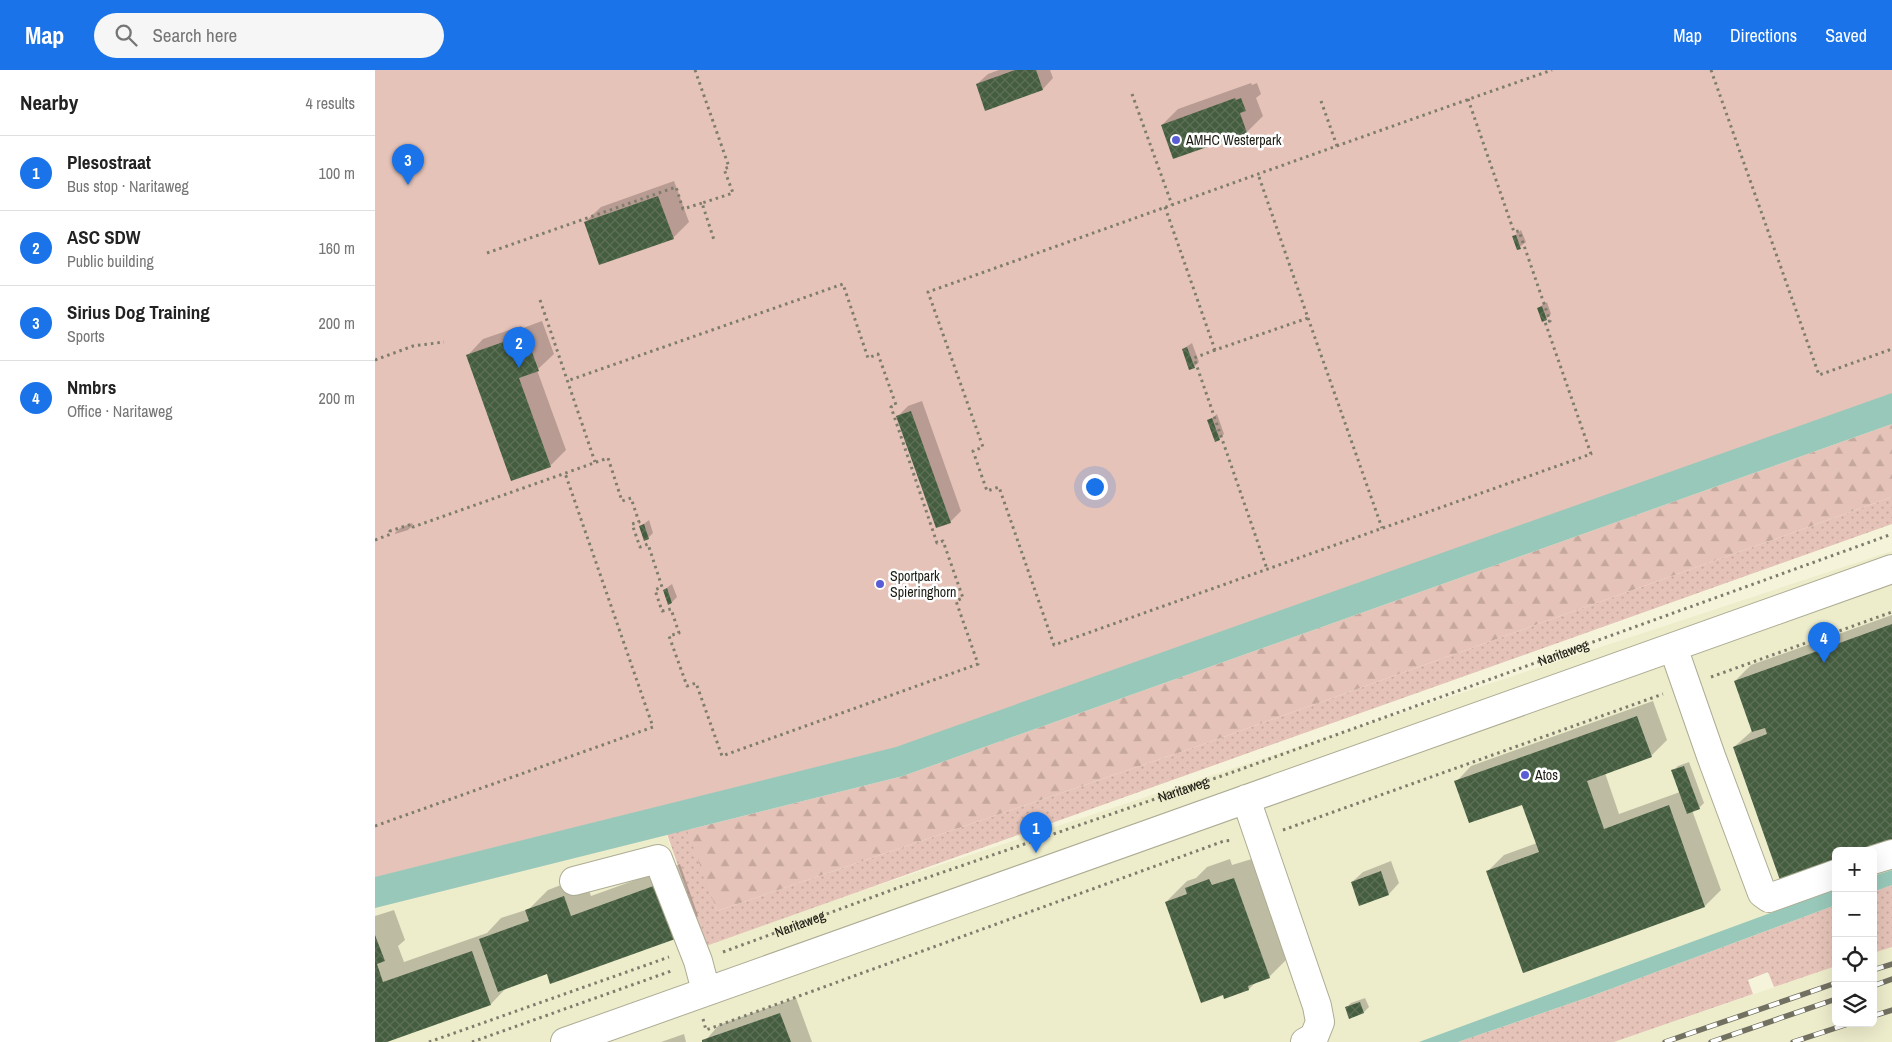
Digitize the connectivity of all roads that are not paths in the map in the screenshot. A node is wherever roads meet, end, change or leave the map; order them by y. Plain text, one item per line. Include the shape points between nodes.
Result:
1 (1892, 569) edge
2 (1673, 647) junction
3 (1246, 799) junction
4 (1892, 854) edge
5 (1877, 859) edge
6 (1832, 875) edge
7 (574, 881) dead end
8 (704, 1004) junction
9 (565, 1042) edge
10 (1305, 1042) edge

1 - 2 street
2 - 3 street
2 - 6 street via 1762,893 1769,898
3 - 8 street
3 - 10 street via 1317,1006 1319,1022 1314,1037
4 - 5 street
7 - 8 street via 658,859 695,955
8 - 9 street

